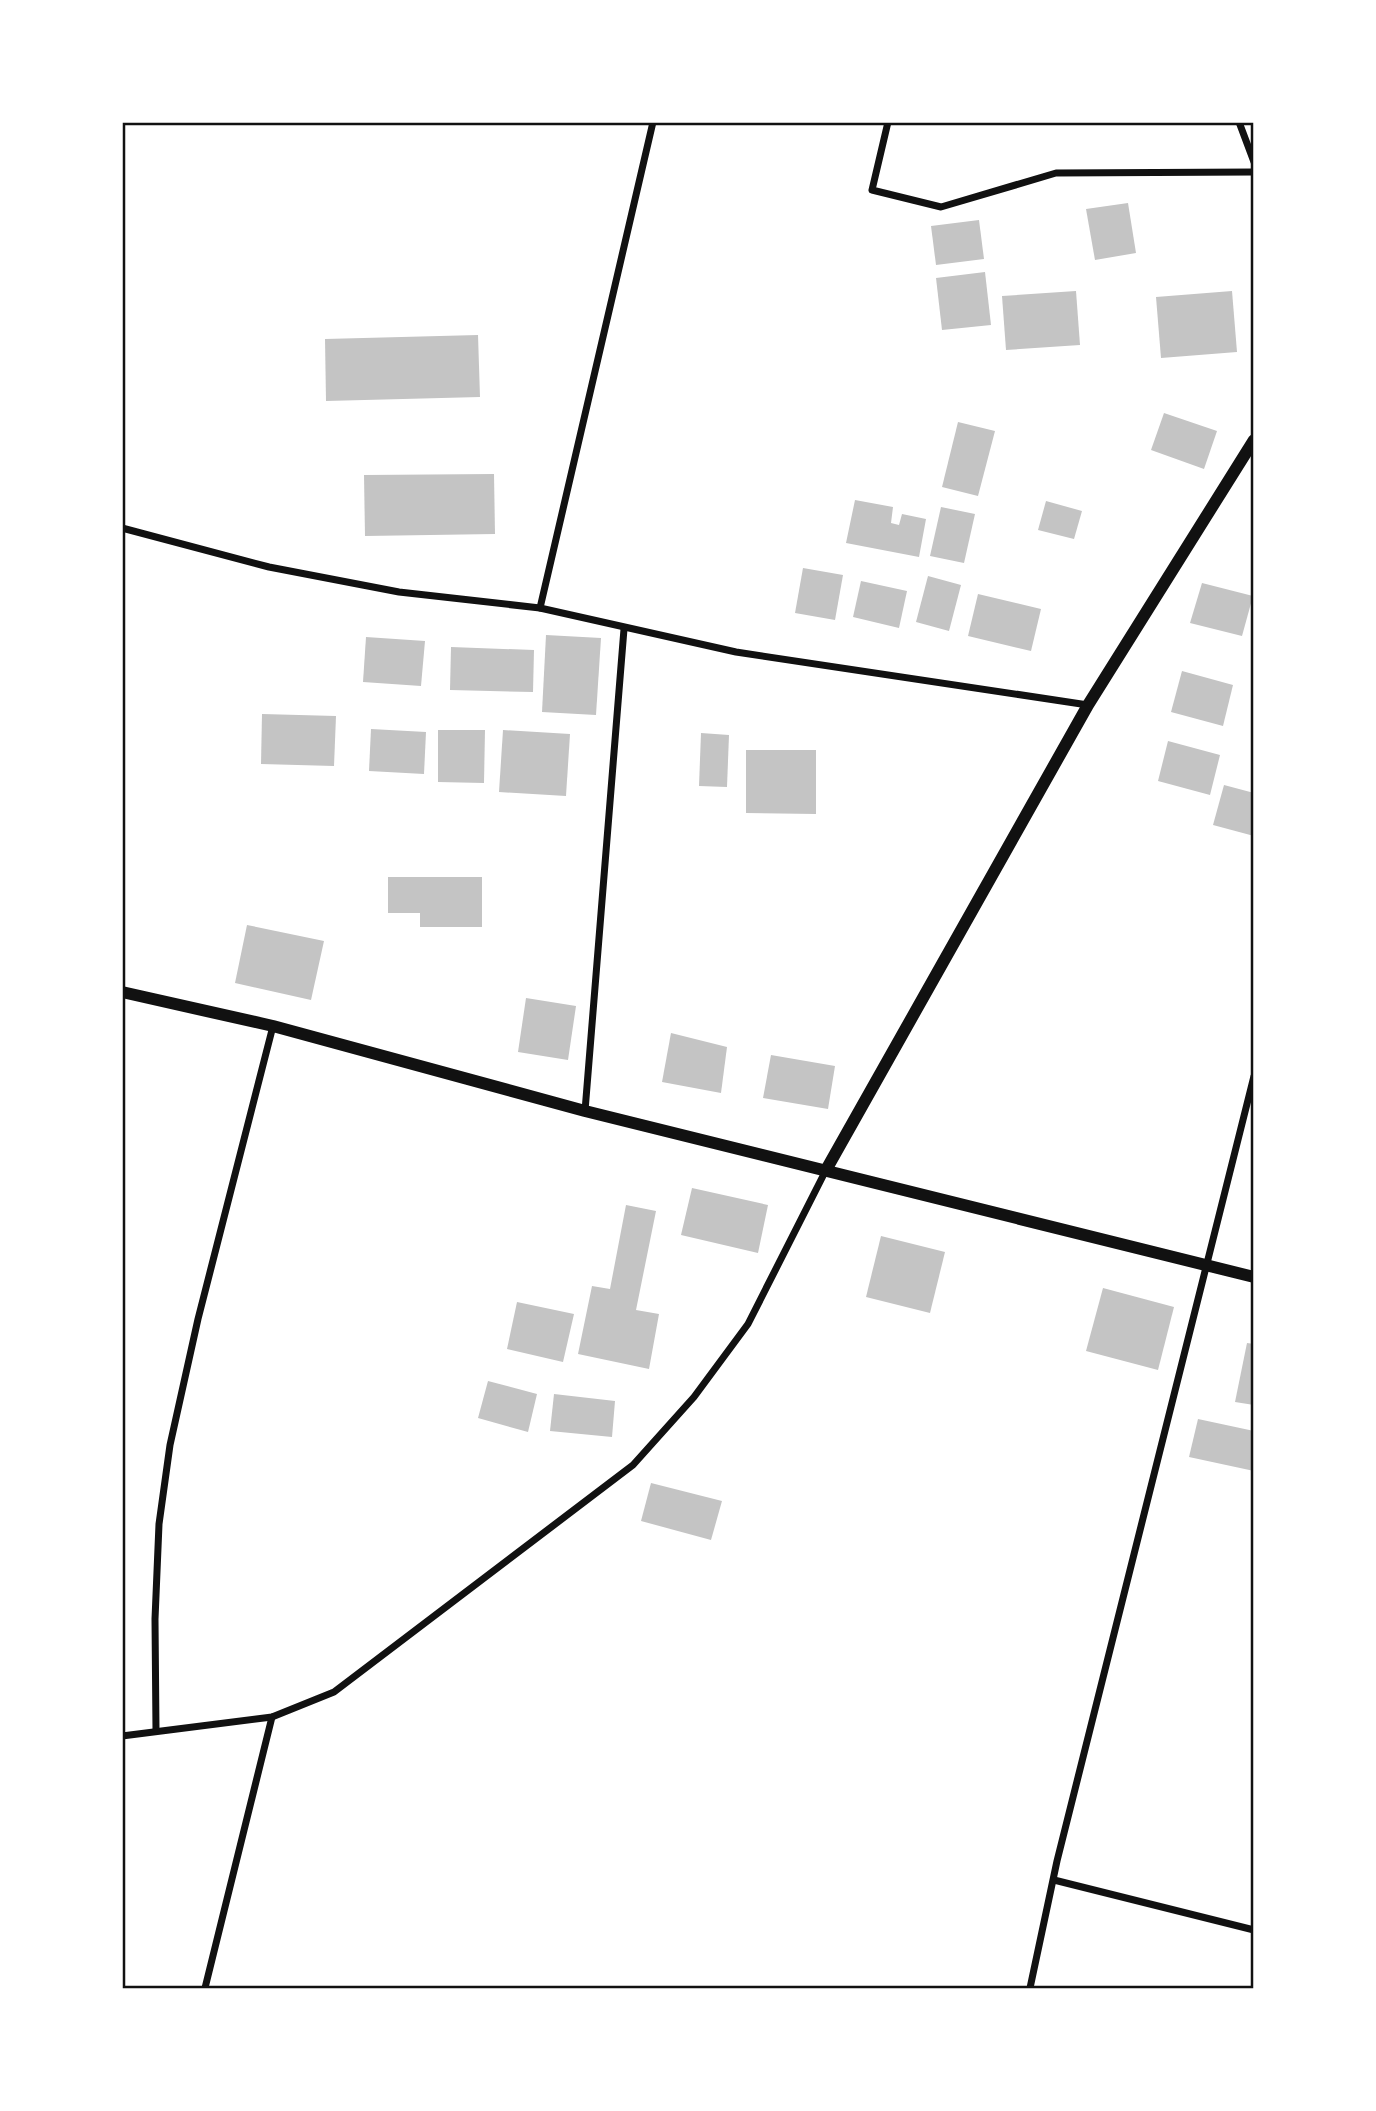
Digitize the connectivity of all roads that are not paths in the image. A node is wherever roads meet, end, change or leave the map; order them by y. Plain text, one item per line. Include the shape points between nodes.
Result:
1 (653, 122) edge
2 (888, 122) edge
3 (1239, 122) edge
4 (1254, 162) edge
5 (1254, 172) edge
6 (1254, 440) edge
7 (122, 527) edge
8 (540, 608) junction
9 (624, 629) junction
10 (1088, 705) junction
11 (122, 992) edge
12 (273, 1026) junction
13 (1254, 1076) edge
14 (585, 1111) junction
15 (826, 1170) junction
16 (1206, 1266) junction
17 (1254, 1277) edge
18 (272, 1717) junction
19 (156, 1731) junction
20 (122, 1736) edge
21 (1055, 1880) junction
22 (1254, 1930) edge
23 (205, 1989) edge
24 (1030, 1989) edge

1 - 8 street
2 - 5 street via 872,190 941,207 1056,173
3 - 4 street
6 - 10 street
7 - 8 street via 270,567 398,592
8 - 9 street
9 - 10 street via 736,652
9 - 14 street
10 - 15 street
11 - 12 street
12 - 14 street
12 - 19 street via 170,1445 159,1524
13 - 16 street
14 - 15 street
15 - 16 street
15 - 18 street via 748,1324 694,1396 633,1465 334,1692
16 - 17 street
16 - 21 street
18 - 19 street
18 - 23 street
19 - 20 street
21 - 22 street
21 - 24 street

